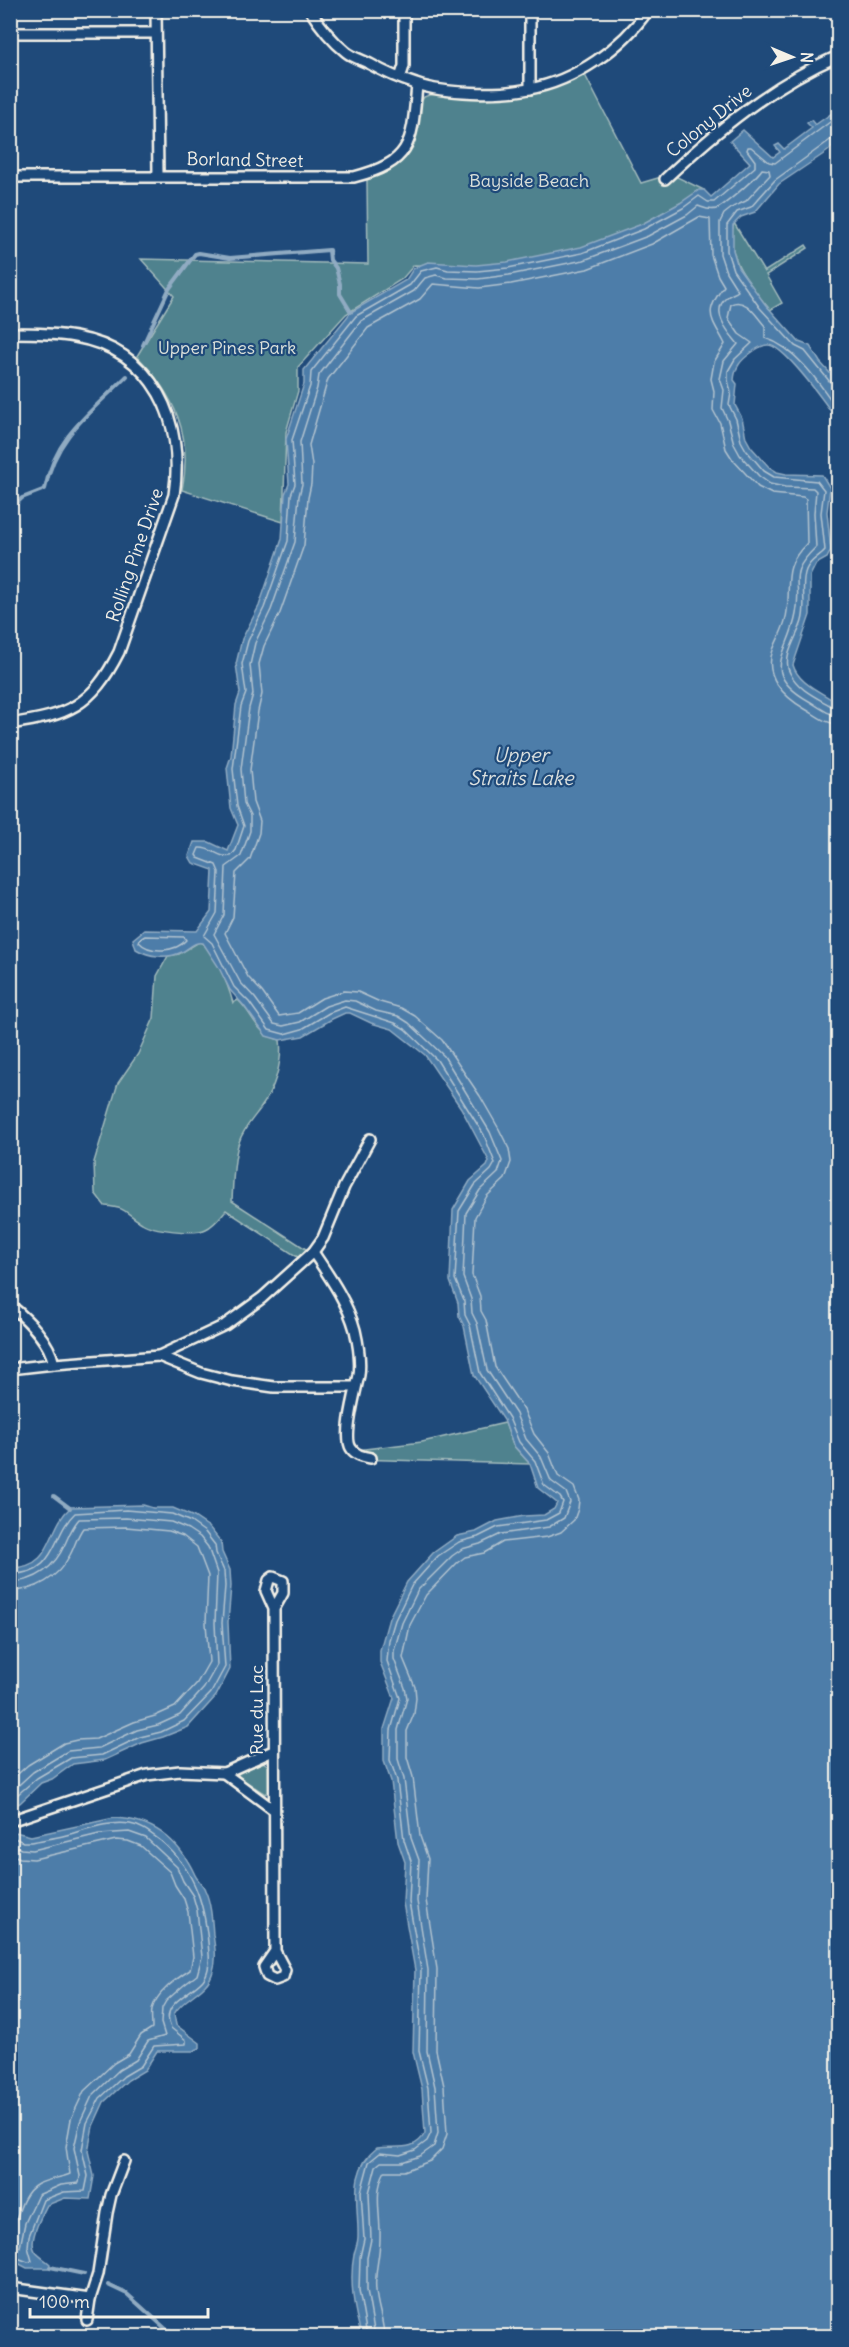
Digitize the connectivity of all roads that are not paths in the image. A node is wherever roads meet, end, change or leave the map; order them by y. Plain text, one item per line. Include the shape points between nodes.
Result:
1 (156, 10) edge
2 (310, 10) edge
3 (404, 10) edge
4 (530, 10) edge
5 (648, 10) edge
6 (10, 33) edge
7 (156, 33) junction
8 (838, 56) edge
9 (400, 78) junction
10 (417, 85) junction
11 (530, 89) junction
12 (158, 175) junction
13 (10, 177) edge
14 (665, 179) dead end
15 (10, 333) edge
16 (10, 724) edge
17 (370, 1139) dead end
18 (313, 1252) junction
19 (10, 1305) edge
20 (159, 1356) junction
21 (54, 1364) junction
22 (10, 1369) edge
23 (355, 1387) junction
24 (371, 1458) dead end
25 (274, 1609) dead end
26 (273, 1751) junction
27 (224, 1773) junction
28 (274, 1810) junction
29 (10, 1821) edge
30 (275, 1952) dead end
31 (124, 2161) dead end
32 (10, 2288) edge
33 (90, 2299) junction
34 (87, 2320) dead end

1 - 7 street
2 - 9 street via 324,32 347,53
3 - 9 street via 404,66
4 - 11 street
5 - 11 street via 616,45 587,66
6 - 7 street
7 - 12 street
8 - 14 street, Colony Drive via 777,88
9 - 10 street
10 - 11 street via 462,92
10 - 12 street, Borland Street via 406,147 396,161 375,172 333,178
12 - 13 street, Borland Street
15 - 16 street, Rolling Pine Drive via 77,337 124,356 142,369 161,397 172,423 178,471 174,495 108,674 92,694 73,708 50,718
17 - 18 street
18 - 20 street via 225,1325
18 - 23 street via 335,1284 354,1329 359,1357
19 - 21 street via 46,1343
20 - 21 street
20 - 23 street via 231,1381 274,1387
21 - 22 street
23 - 24 street via 349,1443 359,1455
25 - 26 street, Rue du Lac
26 - 27 street
26 - 28 street, Rue du Lac
27 - 28 street
27 - 29 street via 180,1771 147,1775
28 - 30 street, Rue du Lac
31 - 33 street via 111,2195
32 - 33 street
33 - 34 street

